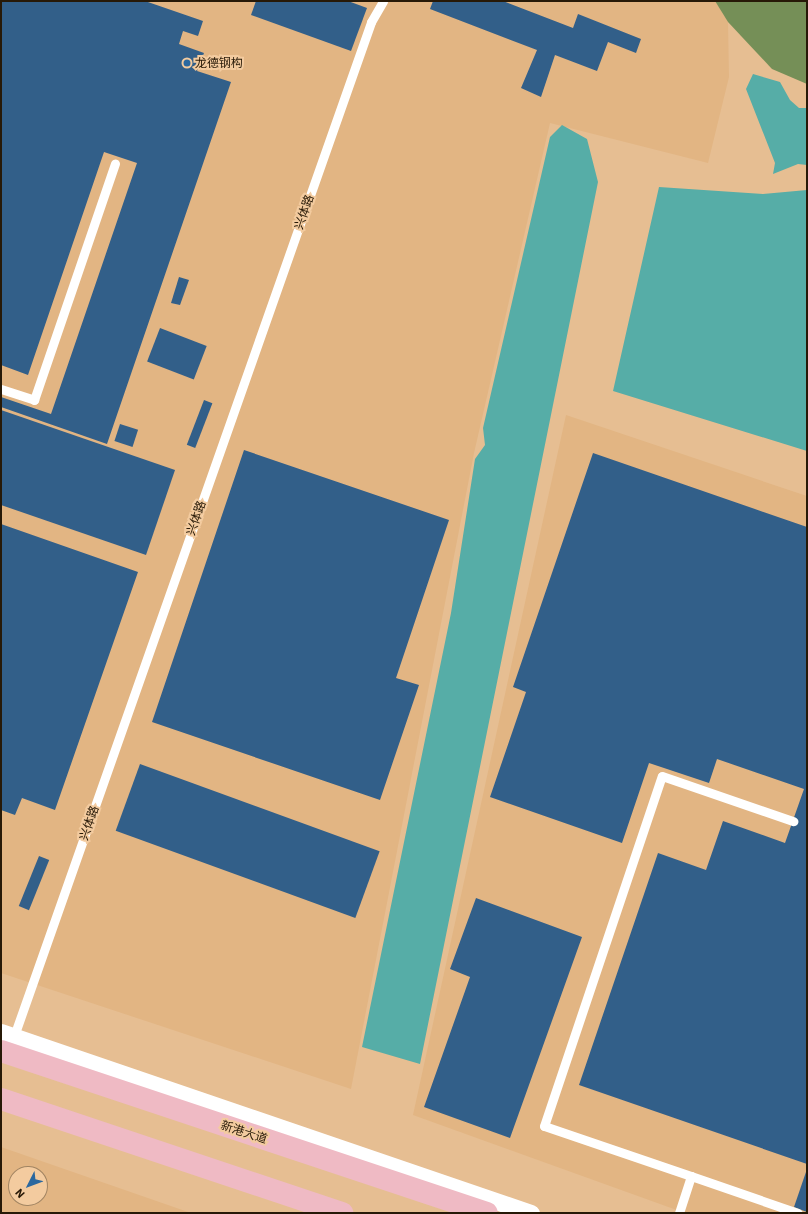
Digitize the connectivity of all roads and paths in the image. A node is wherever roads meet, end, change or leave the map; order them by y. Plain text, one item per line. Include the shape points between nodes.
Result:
1 (383, 1) edge
2 (115, 163) dead end
3 (1, 389) edge
4 (793, 821) dead end
5 (5, 1040) edge
6 (1, 1099) edge
7 (691, 1176) junction
8 (342, 1213) edge
9 (488, 1213) edge
10 (531, 1213) edge
11 (679, 1213) edge
12 (798, 1213) edge

1 - 5 lane, 兴体路 via 371,22
2 - 3 lane via 34,400
4 - 7 lane via 662,776 544,1126
5 - 9 main road, 新港大道
5 - 10 street
6 - 8 main road
7 - 11 lane
7 - 12 lane

